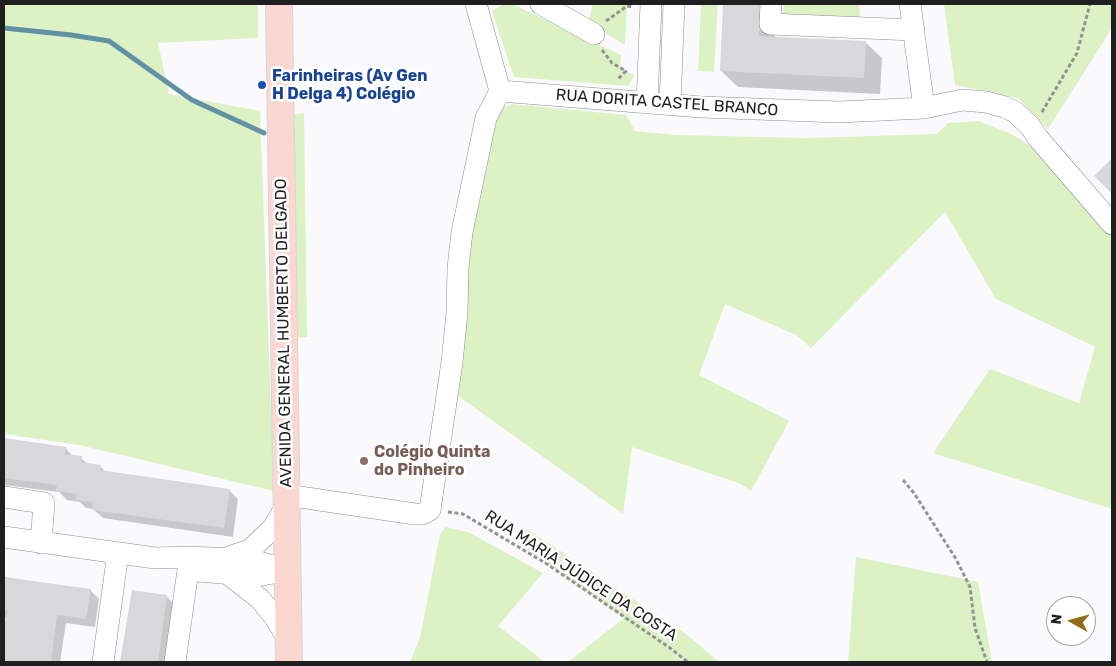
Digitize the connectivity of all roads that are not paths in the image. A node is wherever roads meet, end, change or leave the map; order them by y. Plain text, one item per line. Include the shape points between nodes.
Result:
1 (280, 4) edge
2 (476, 4) edge
3 (541, 4) edge
4 (674, 4) edge
5 (771, 4) edge
6 (910, 4) edge
7 (651, 6) edge
8 (914, 30) junction
9 (594, 34) road end
10 (500, 91) junction
11 (647, 102) junction
12 (670, 104) junction
13 (924, 108) junction
14 (1112, 224) edge
15 (4, 497) edge
16 (286, 500) junction
17 (4, 536) edge
18 (41, 543) junction
19 (118, 553) junction
20 (155, 558) junction
21 (226, 566) junction
22 (188, 570) junction
23 (288, 570) junction
24 (289, 652) edge
25 (103, 662) edge
26 (175, 662) edge

1 - 16 main road, AVENIDA GENERAL HUMBERTO DELGADO
2 - 10 street
3 - 9 street
4 - 12 street
5 - 8 street via 770,24
6 - 8 street
7 - 11 street
8 - 13 street
10 - 11 street, RUA DORITA CASTEL BRANCO
10 - 16 street via 486,118 462,232 452,362 430,510 415,514
11 - 12 street, RUA DORITA CASTEL BRANCO
12 - 13 street, RUA DORITA CASTEL BRANCO via 839,112
13 - 14 street, RUA DORITA CASTEL BRANCO via 962,100 986,102 1015,112
15 - 18 street via 44,503
16 - 21 street via 273,528 250,550
16 - 23 main road, AVENIDA GENERAL HUMBERTO DELGADO
17 - 18 street
18 - 19 street
19 - 20 street
19 - 25 street
20 - 21 street
20 - 22 street
21 - 22 street
21 - 23 street via 252,560
21 - 24 street via 276,619
22 - 26 street
23 - 24 main road, AVENIDA GENERAL HUMBERTO DELGADO

